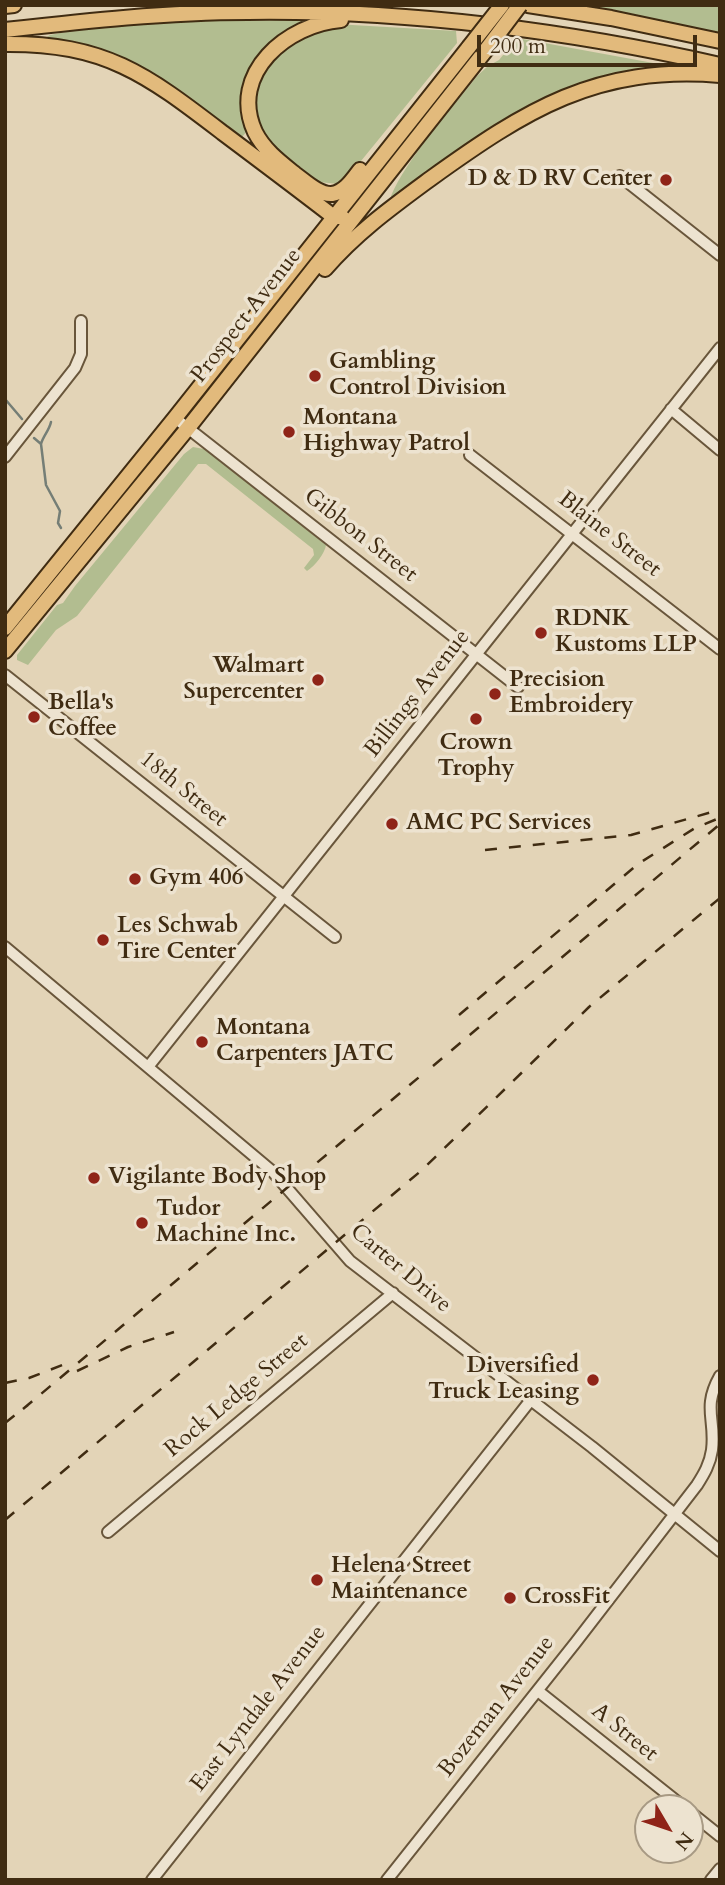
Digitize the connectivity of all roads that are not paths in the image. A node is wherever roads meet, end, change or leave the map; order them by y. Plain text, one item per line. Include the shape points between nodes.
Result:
1 (14, 5) edge
2 (502, 5) edge
3 (520, 5) edge
4 (528, 5) edge
5 (5, 6) edge
6 (434, 18) junction
7 (5, 30) edge
8 (720, 41) edge
9 (5, 44) edge
10 (720, 65) edge
11 (720, 75) edge
12 (446, 76) junction
13 (620, 176) dead end
14 (360, 209) junction
15 (335, 217) junction
16 (720, 255) edge
17 (81, 321) dead end
18 (252, 346) junction
19 (720, 348) edge
20 (671, 409) junction
21 (176, 418) junction
22 (188, 428) junction
23 (720, 450) edge
24 (470, 455) dead end
25 (5, 457) edge
26 (573, 533) junction
27 (5, 628) edge
28 (720, 649) edge
29 (5, 651) edge
30 (477, 654) junction
31 (5, 675) edge
32 (518, 687) dead end
33 (284, 897) junction
34 (335, 937) dead end
35 (5, 947) edge
36 (148, 1067) junction
37 (393, 1293) junction
38 (720, 1376) edge
39 (530, 1401) junction
40 (674, 1514) junction
41 (108, 1532) dead end
42 (720, 1551) edge
43 (538, 1691) junction
44 (667, 1794) edge
45 (704, 1823) edge
46 (720, 1836) edge
47 (720, 1869) edge
48 (152, 1880) edge
49 (387, 1880) edge
50 (711, 1880) edge

1 - 5 highway
2 - 12 highway, Prospect Avenue, bridge
3 - 14 highway, Prospect Avenue, bridge
4 - 8 highway
6 - 7 highway via 219,12
6 - 10 highway via 580,36
6 - 12 highway via 337,20 298,32 274,48 257,70 249,95 251,121 275,158 317,189 335,193 350,183 412,108
9 - 15 highway via 72,49 134,70 179,98
11 - 18 highway via 663,75 613,82 562,97 524,115 360,232
12 - 15 highway, Prospect Avenue
13 - 16 street
14 - 15 highway via 351,216
14 - 18 highway, Prospect Avenue
15 - 21 highway, Prospect Avenue
17 - 25 street via 81,354 75,368
18 - 22 highway, Prospect Avenue
19 - 20 street, Billings Avenue
20 - 23 street
20 - 26 street, Billings Avenue
21 - 22 street, Gibbon Street
21 - 27 highway, Prospect Avenue
22 - 29 highway, Prospect Avenue
22 - 30 street, Gibbon Street
24 - 26 street, Blaine Street
26 - 28 street, Blaine Street
26 - 30 street, Billings Avenue
30 - 32 street, Gibbon Street
30 - 33 street, Billings Avenue
31 - 33 street, 18th Street
33 - 34 street, 18th Street
33 - 36 street, Billings Avenue
35 - 36 street, Carter Drive
36 - 37 street, Carter Drive via 272,1172 350,1261
37 - 39 street, Carter Drive
37 - 41 street, Rock Ledge Street
38 - 40 street, Bozeman Avenue via 709,1402 713,1438 708,1467
39 - 40 street, Carter Drive
39 - 48 street, East Lyndale Avenue
40 - 42 street, Carter Drive
40 - 43 street, Bozeman Avenue
43 - 44 street, A Street
43 - 49 street, Bozeman Avenue
45 - 46 street
47 - 50 street

